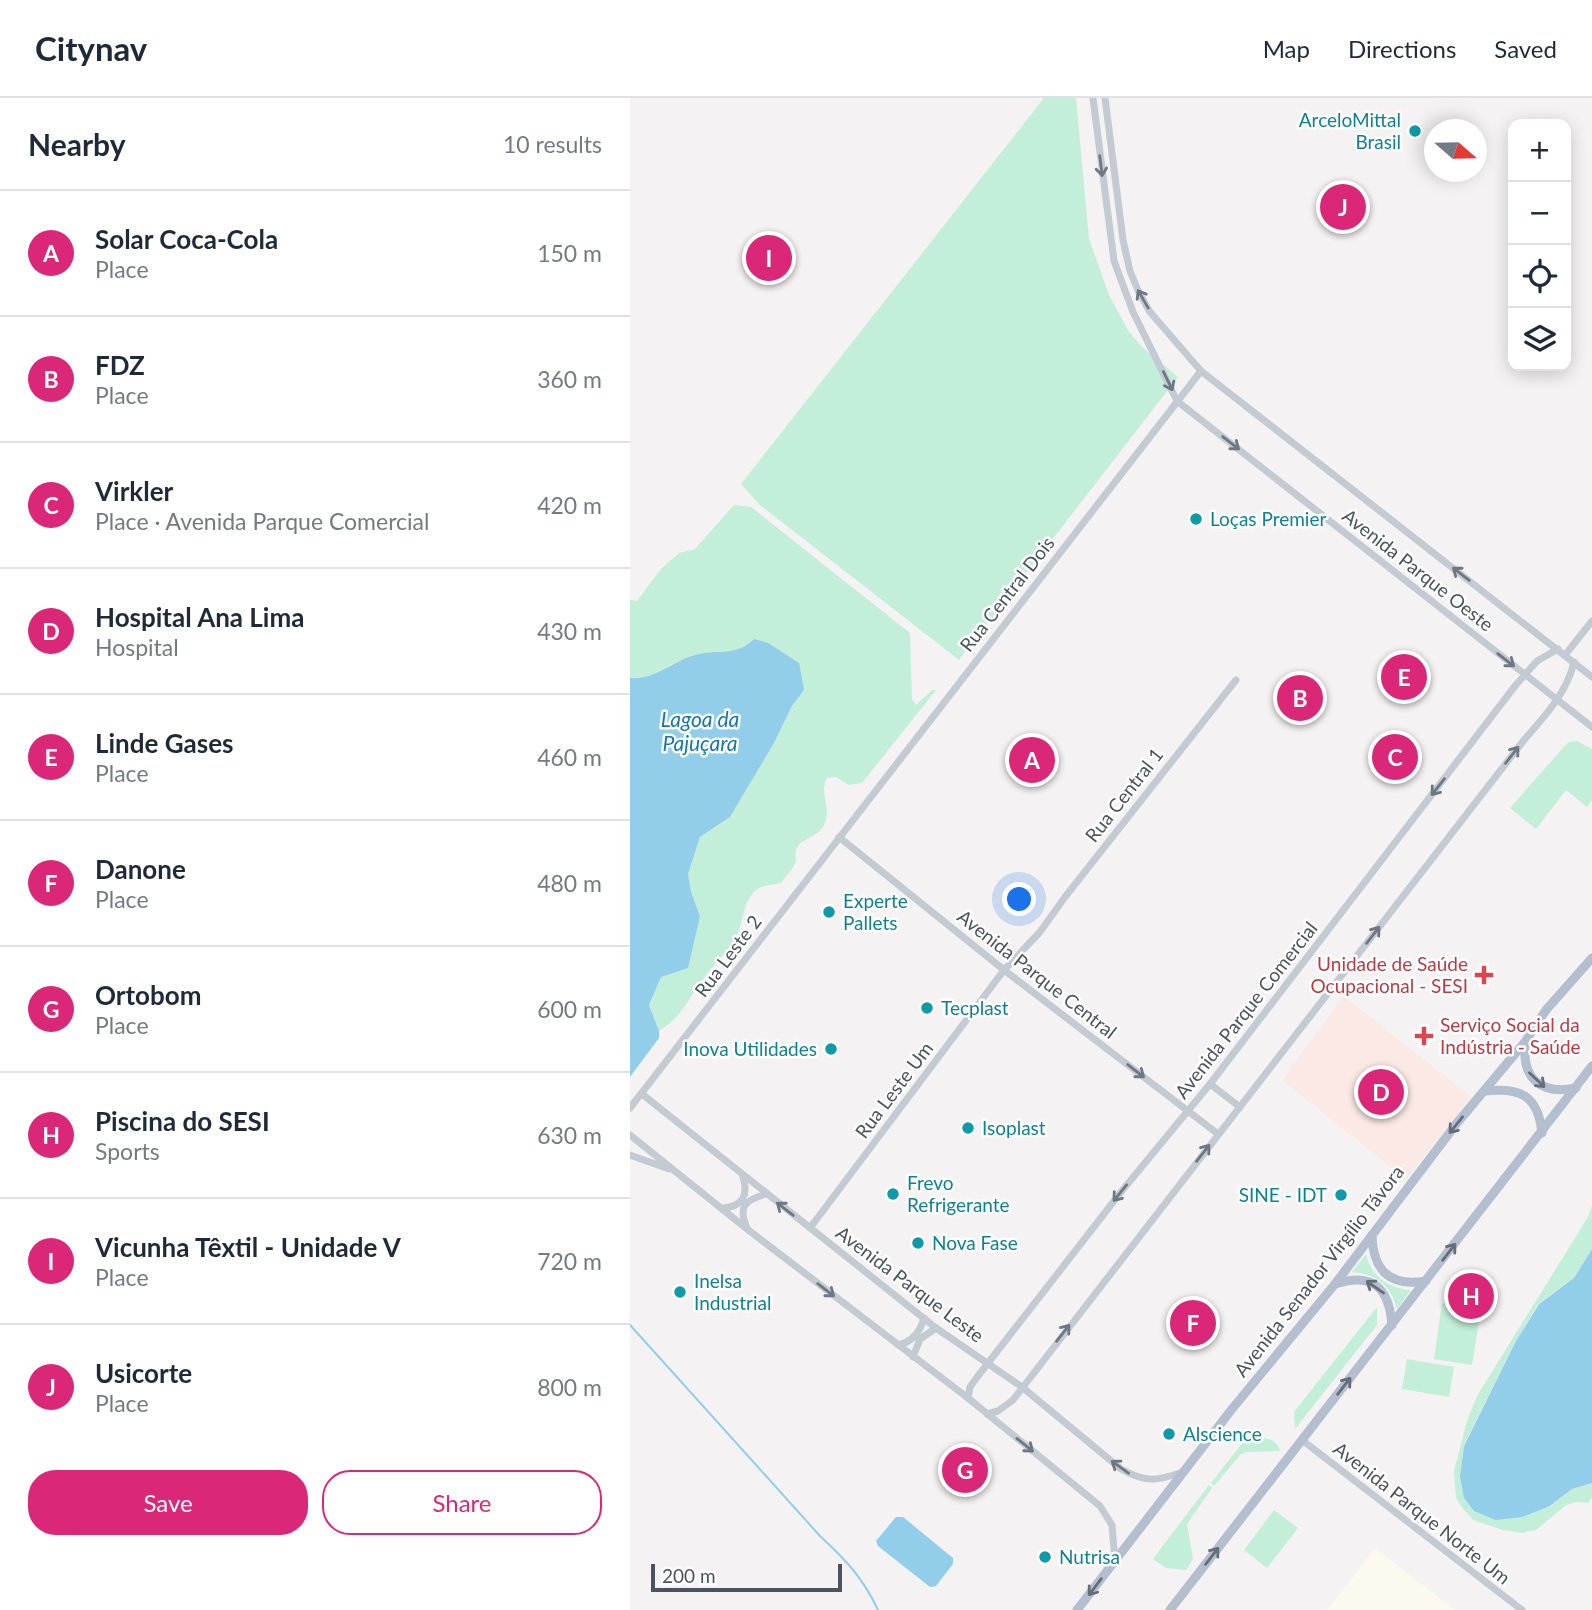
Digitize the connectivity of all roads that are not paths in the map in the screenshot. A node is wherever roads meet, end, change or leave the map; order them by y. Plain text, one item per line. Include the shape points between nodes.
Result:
1 (1093, 98) edge
2 (1105, 98) edge
3 (1201, 371) junction
4 (1177, 401) junction
5 (1592, 621) edge
6 (1558, 649) junction
7 (1565, 655) junction
8 (1574, 662) junction
9 (1525, 675) junction
10 (1592, 677) edge
11 (1236, 680) dead end
12 (1557, 700) junction
13 (1592, 727) edge
14 (838, 836) junction
15 (1592, 958) edge
16 (1004, 970) junction
17 (1525, 1042) junction
18 (1592, 1066) edge
19 (1210, 1084) junction
20 (1576, 1088) junction
21 (1485, 1091) junction
22 (642, 1094) junction
23 (1240, 1107) junction
24 (630, 1108) edge
25 (1188, 1111) junction
26 (1542, 1133) junction
27 (1217, 1134) junction
28 (630, 1135) edge
29 (630, 1155) edge
30 (676, 1172) junction
31 (743, 1176) junction
32 (766, 1195) junction
33 (721, 1209) junction
34 (810, 1228) junction
35 (747, 1229) junction
36 (1372, 1235) junction
37 (1426, 1281) junction
38 (1335, 1284) junction
39 (924, 1318) junction
40 (1392, 1325) junction
41 (936, 1328) junction
42 (898, 1345) junction
43 (913, 1357) junction
44 (989, 1363) junction
45 (1022, 1387) junction
46 (968, 1398) junction
47 (987, 1414) junction
48 (1302, 1440) junction
49 (1184, 1472) junction
50 (1115, 1561) junction
51 (1079, 1609) edge
52 (1170, 1610) edge
53 (1522, 1610) edge

1 -> 4 street, Avenida Parque Oeste via 1114,261 1133,312
3 -> 2 street, Avenida Parque Oeste via 1150,312 1130,271
3 - 4 street, Rua Central Dois
6 -> 3 street, Avenida Parque Oeste
4 -> 9 street, Avenida Parque Oeste
4 - 14 street, Rua Central Dois
5 - 7 street
6 - 7 street, Avenida Parque Oeste
6 - 9 street, Avenida Parque Comercial
7 - 8 street, Avenida Parque Oeste
8 - 10 street, Avenida Parque Oeste
8 - 12 street
9 - 12 street, Avenida Parque Oeste
9 -> 19 street, Avenida Parque Comercial
11 - 16 street, Rua Central 1 via 1040,932
12 - 13 street, Avenida Parque Oeste
23 -> 12 street
14 - 16 street, Avenida Parque Central
14 - 22 street, Rua Leste 2
15 - 17 main road, Avenida Senador Virgílio Távora via 1546,1010
16 -> 25 street, Avenida Parque Central
16 - 34 street, Rua Leste Um
17 -> 20 main road via 1525,1065 1537,1083 1558,1090
17 - 21 main road, Avenida Senador Virgílio Távora
18 - 20 main road
19 - 23 street
19 - 25 street, Avenida Parque Comercial
20 - 26 main road
21 - 26 main road via 1512,1090 1526,1097 1538,1111
21 -> 36 main road, Avenida Senador Virgílio Távora
22 - 24 street
22 - 31 street, Avenida Parque Leste
23 - 27 street
25 - 27 street, Avenida Parque Central
25 -> 44 street, Avenida Parque Comercial
37 -> 26 main road
45 -> 27 street
28 - 30 street
29 - 30 street
30 - 33 street
31 - 32 street, Avenida Parque Leste
31 - 33 street via 744,1199
34 -> 32 street, Avenida Parque Leste
32 - 35 street via 746,1205 742,1215
33 - 35 street
34 - 39 street, Avenida Parque Leste
35 -> 42 street
36 - 37 main road via 1374,1259 1386,1274 1405,1283
36 - 38 main road, Avenida Senador Virgílio Távora
37 - 40 main road
40 -> 38 main road via 1388,1300 1379,1287 1357,1279
38 - 49 main road, Avenida Senador Virgílio Távora
39 - 41 street, Avenida Parque Leste
39 - 42 street via 917,1335
48 -> 40 main road
41 - 43 street via 920,1339
41 - 44 street, Avenida Parque Leste
42 - 43 street
43 - 46 street
44 - 45 street, Avenida Parque Leste
44 - 46 street, Avenida Parque Comercial via 970,1387
45 - 47 street via 1006,1407
49 -> 45 street, Avenida Parque Leste via 1162,1479 1136,1478
46 - 47 street
47 -> 50 street via 1100,1506 1112,1525
52 -> 48 main road
48 - 53 street, Avenida Parque Norte Um
49 - 50 main road, Avenida Senador Virgílio Távora
50 -> 51 main road, Avenida Senador Virgílio Távora

